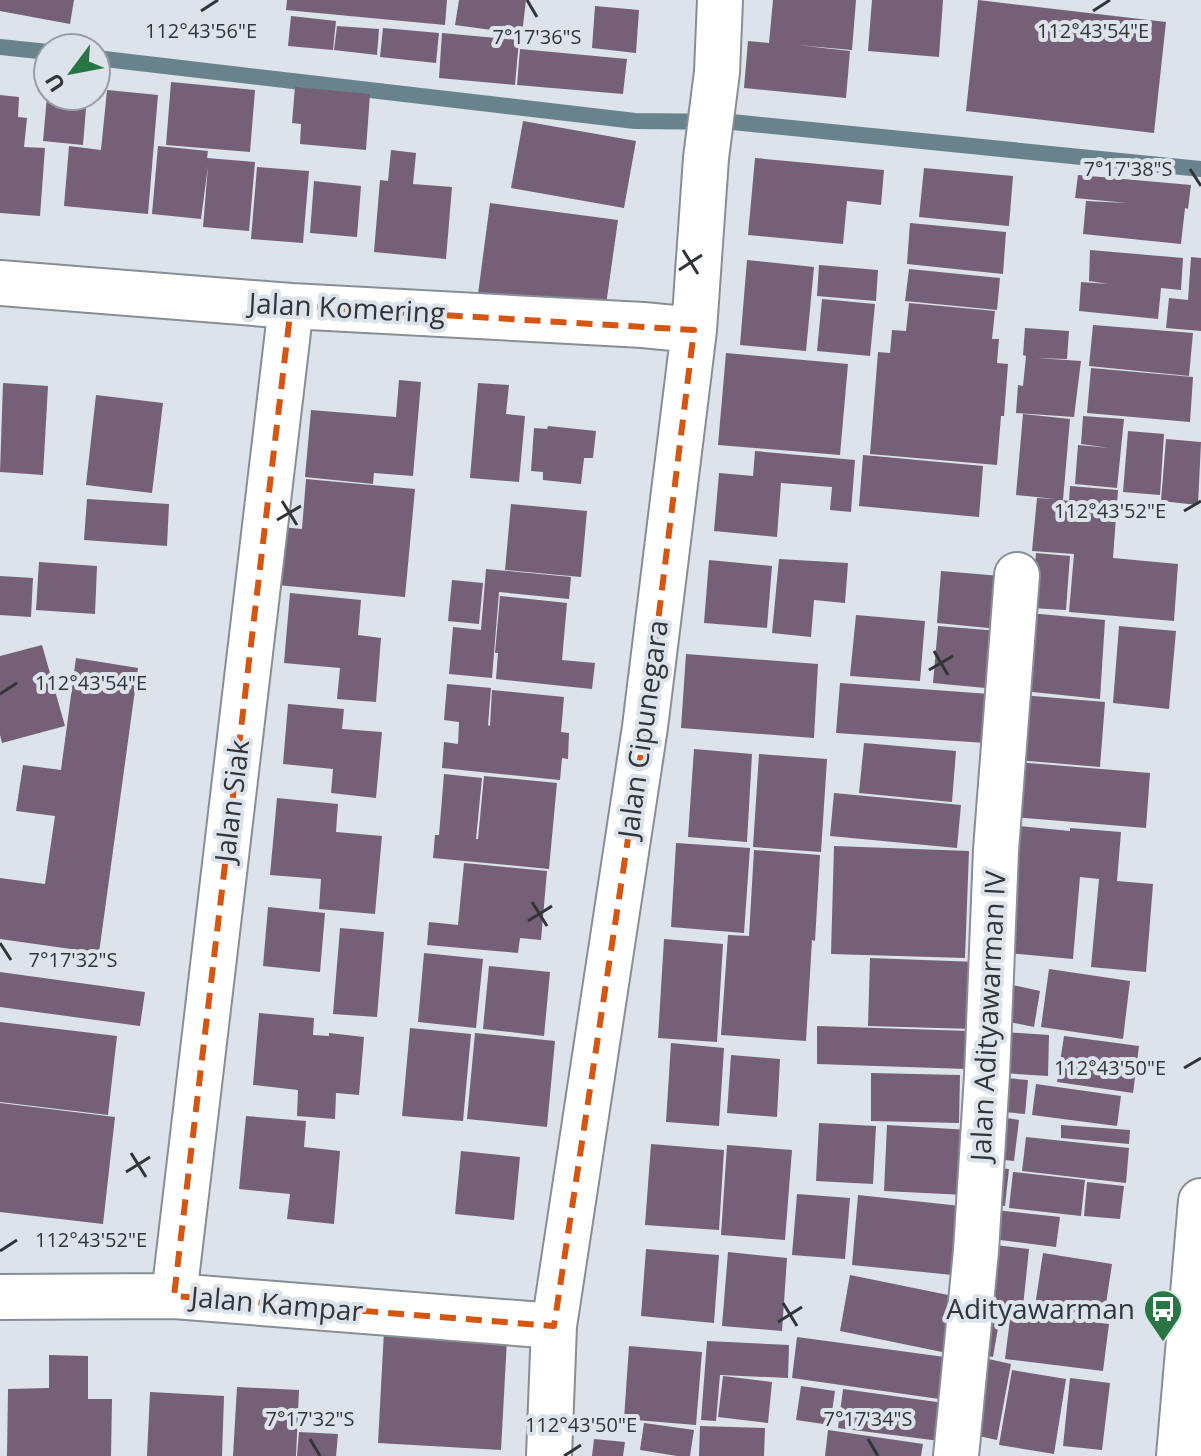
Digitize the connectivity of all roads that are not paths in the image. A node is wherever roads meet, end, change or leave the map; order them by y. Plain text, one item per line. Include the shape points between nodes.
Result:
1 (720, 0) edge
2 (0, 283) edge
3 (291, 306) junction
4 (694, 330) junction
5 (1017, 575) dead end
6 (1201, 1201) edge
7 (174, 1296) junction
8 (0, 1297) edge
9 (554, 1326) junction
10 (549, 1456) edge
11 (956, 1456) edge
12 (1179, 1456) edge

1 - 4 street, Jalan Cipunegara
2 - 3 street, Jalan Komering
3 - 4 street, Jalan Komering
3 - 7 street, Jalan Siak
4 - 9 street, Jalan Cipunegara via 645,727
5 - 11 street, Jalan Adityawarman IV via 996,850 976,1251
6 - 12 street
7 - 8 street, Jalan Kampar
7 - 9 street, Jalan Kampar
9 - 10 street, Jalan Cipunegara

